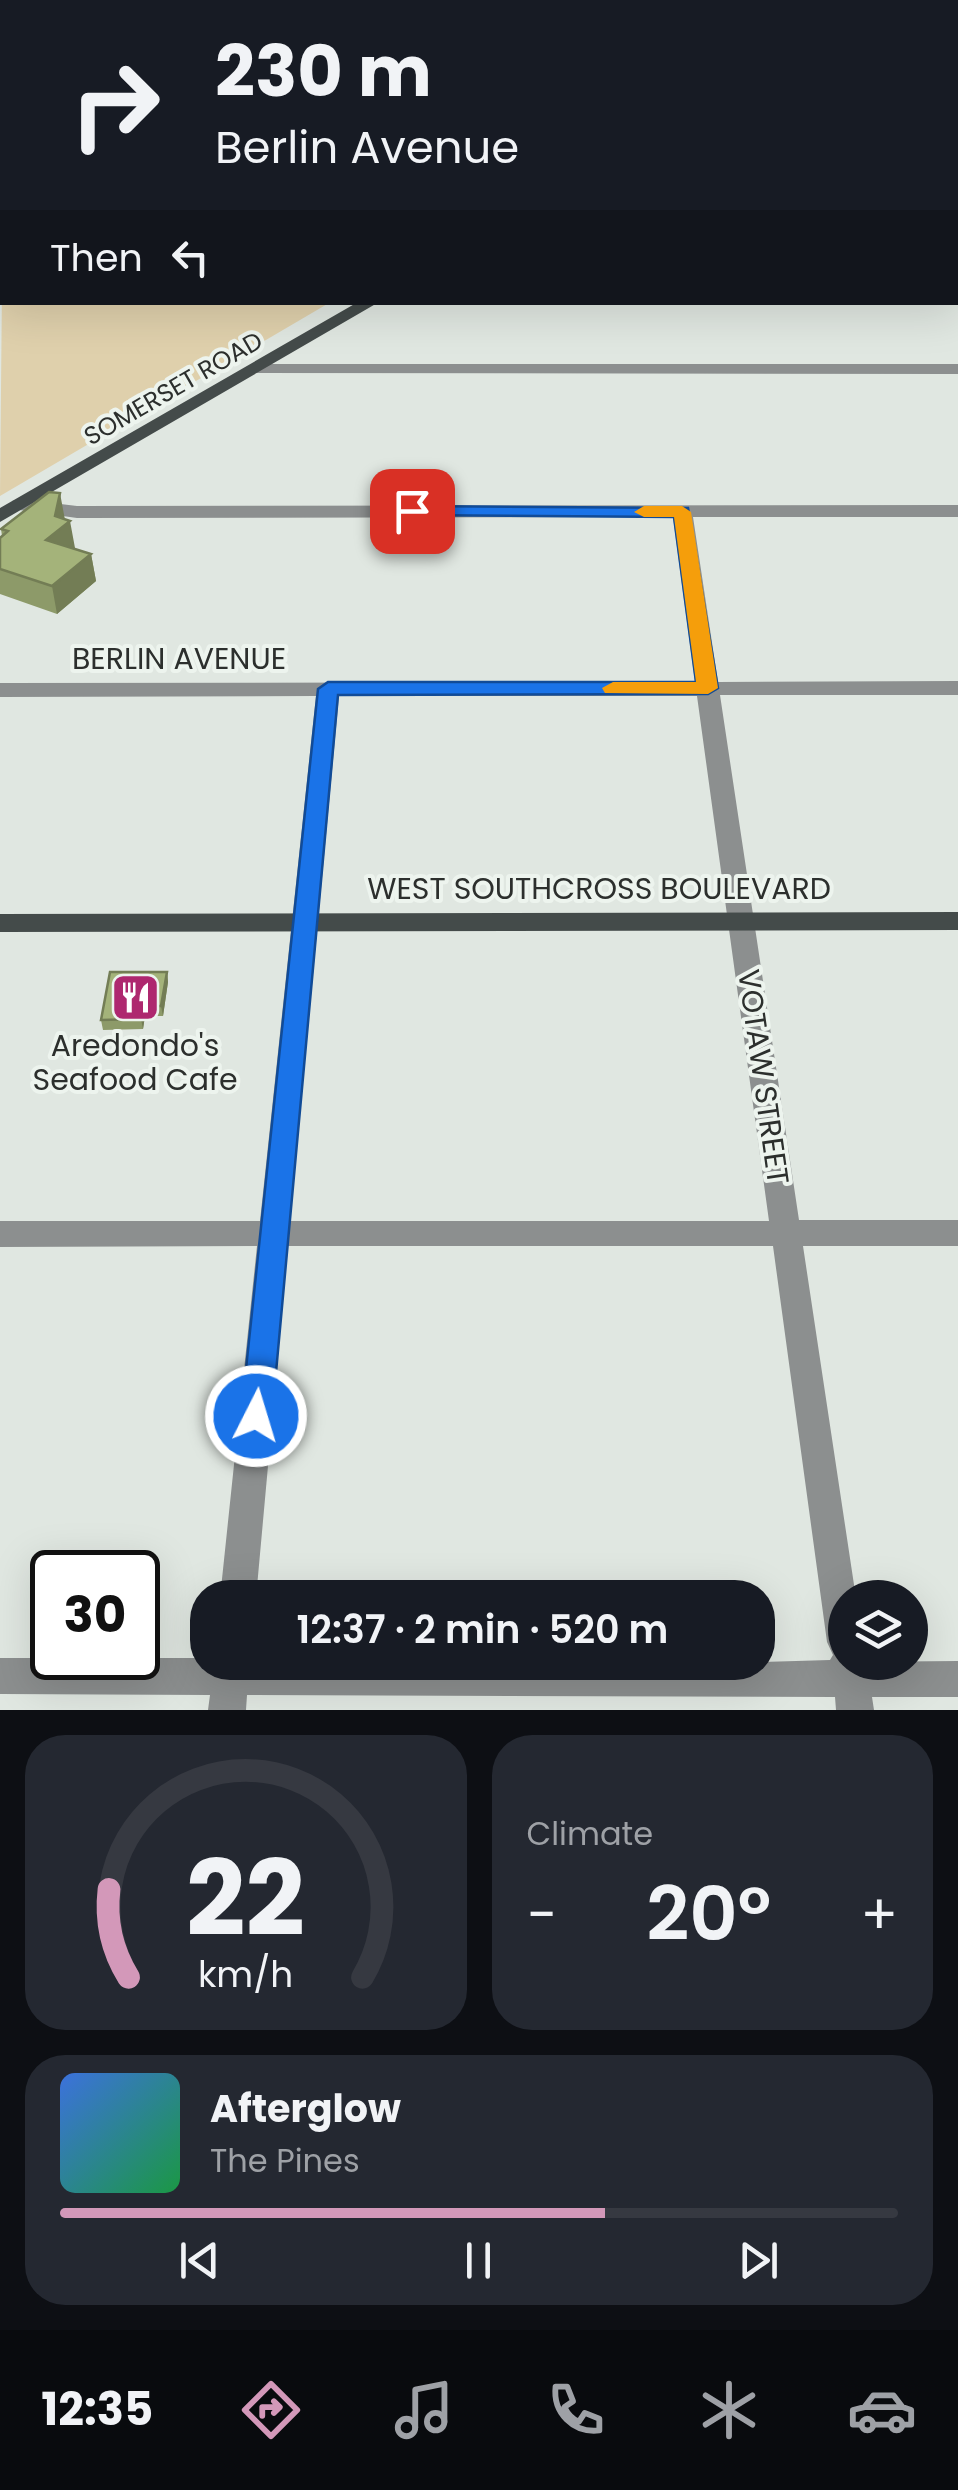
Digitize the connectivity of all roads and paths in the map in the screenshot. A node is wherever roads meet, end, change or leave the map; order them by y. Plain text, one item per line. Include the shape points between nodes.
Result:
1 (367, 305) edge
2 (256, 369) junction
3 (958, 370) edge
4 (19, 505) junction
5 (958, 511) edge
6 (682, 512) junction
7 (0, 516) edge
8 (708, 688) junction
9 (958, 688) edge
10 (328, 689) junction
11 (0, 690) edge
12 (958, 921) edge
13 (305, 922) junction
14 (741, 922) junction
15 (0, 923) edge
16 (274, 1233) junction
17 (786, 1233) junction
18 (958, 1233) edge
19 (0, 1234) edge
20 (240, 1580) edge
21 (836, 1580) edge
22 (828, 1673) edge
23 (0, 1676) edge
24 (928, 1677) edge
25 (958, 1678) edge
26 (230, 1683) edge

1 - 2 main road, SOMERSET ROAD
2 - 3 street
2 - 4 main road, SOMERSET ROAD
4 - 6 street via 78,512
4 - 7 main road, SOMERSET ROAD
5 - 6 street
6 - 8 street, VOTAW STREET
8 - 9 street, BERLIN AVENUE
8 - 10 street, BERLIN AVENUE
8 - 14 street, VOTAW STREET
10 - 11 street, BERLIN AVENUE
10 - 13 street
12 - 14 main road, WEST SOUTHCROSS BOULEVARD
13 - 14 main road, WEST SOUTHCROSS BOULEVARD
13 - 15 main road, WEST SOUTHCROSS BOULEVARD
13 - 16 street
14 - 17 street, VOTAW STREET
16 - 17 street
16 - 19 street
16 - 20 street
17 - 18 street
17 - 21 street, VOTAW STREET
22 - 26 street
23 - 26 street
24 - 25 street

